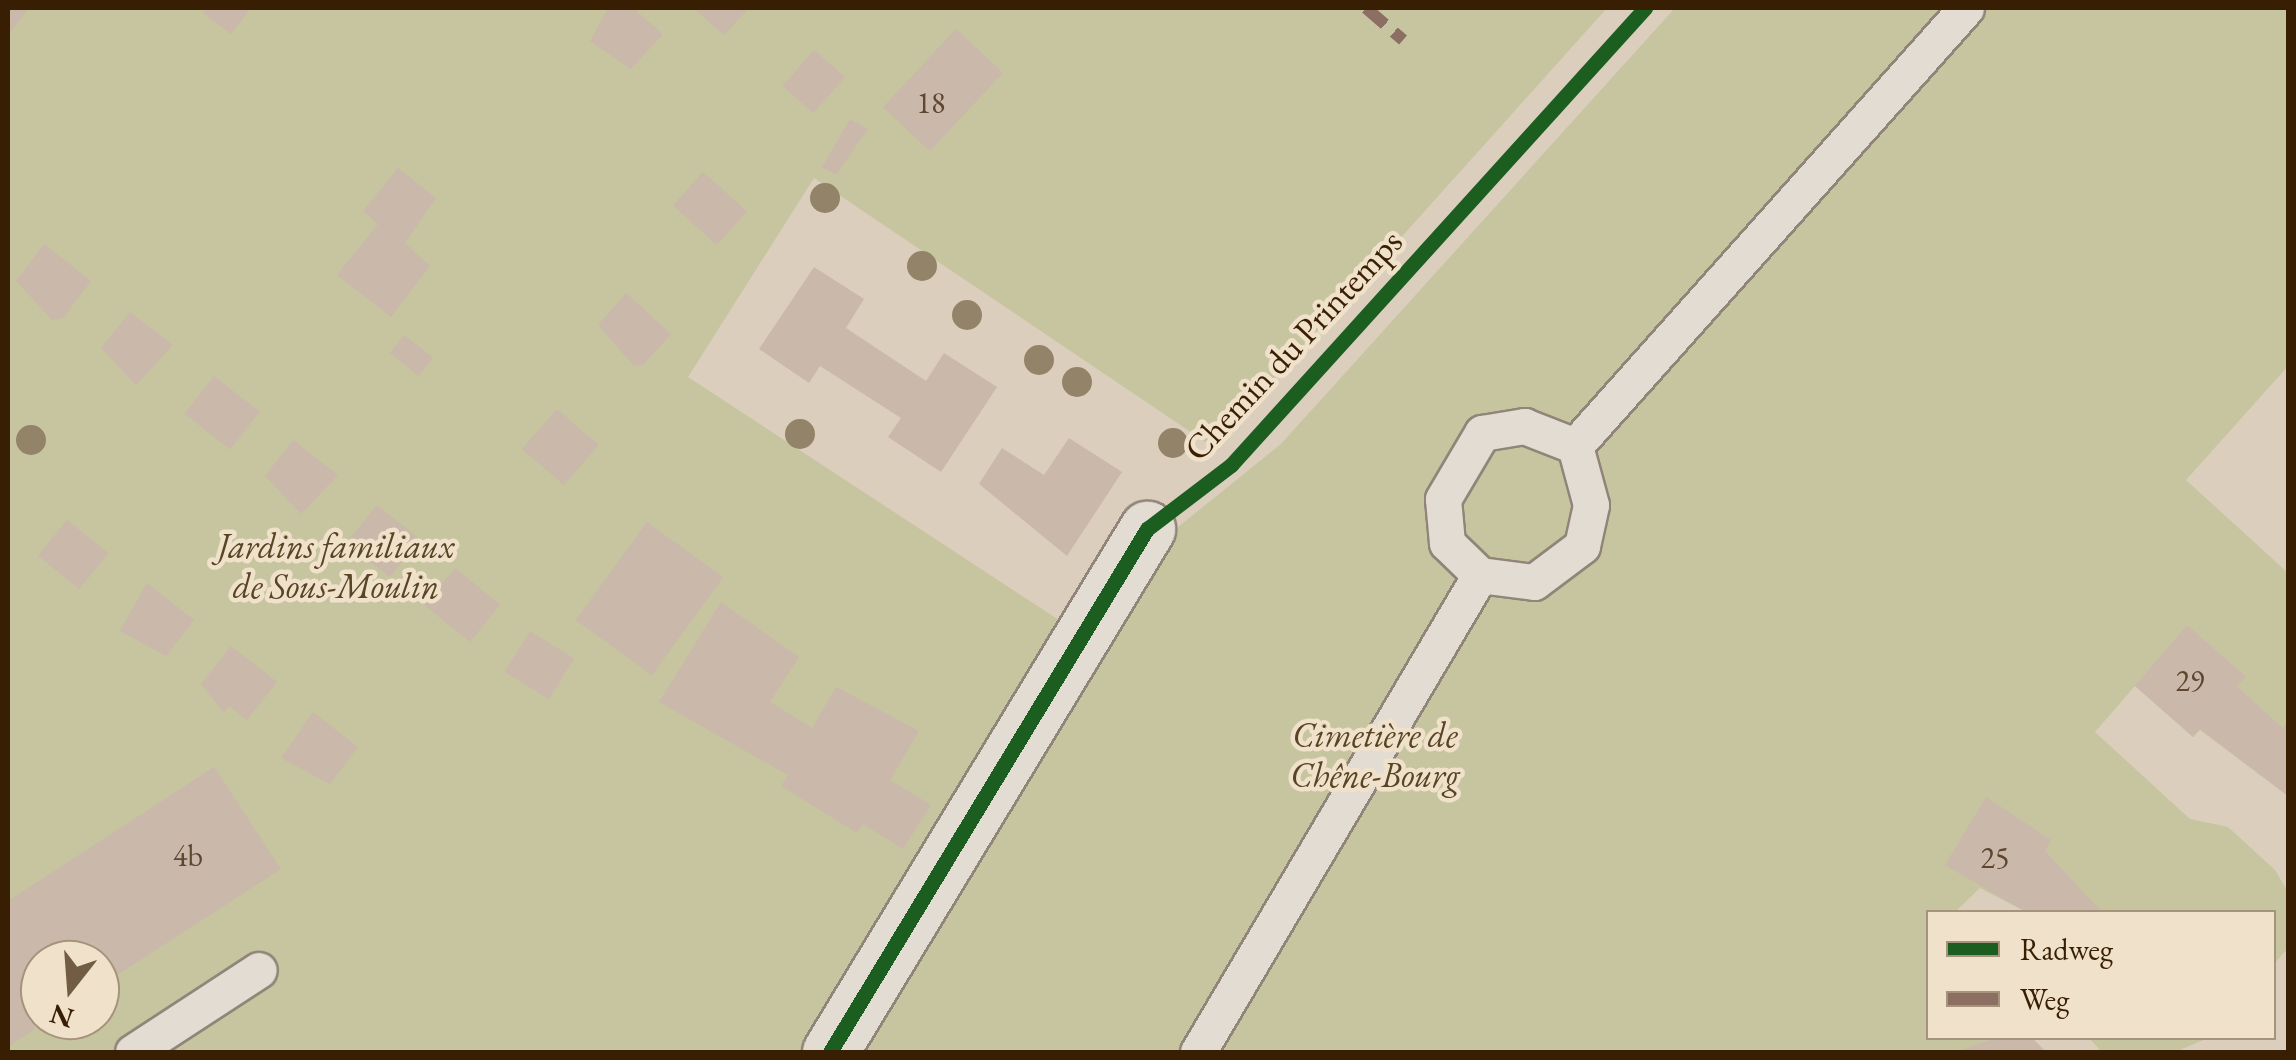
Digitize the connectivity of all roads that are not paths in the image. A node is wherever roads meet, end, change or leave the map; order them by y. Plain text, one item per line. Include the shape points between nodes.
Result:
1 (1966, 8) edge
2 (1574, 446) junction
3 (1147, 530) dead end
4 (1480, 575) junction
5 (258, 970) dead end
6 (133, 1052) edge
7 (830, 1052) edge
8 (1198, 1052) edge

1 - 2 lane
2 - 4 lane via 1591,505 1582,546 1534,582
2 - 4 lane via 1524,426 1482,433 1460,462 1443,499 1447,543
3 - 7 street
4 - 8 lane
5 - 6 lane

